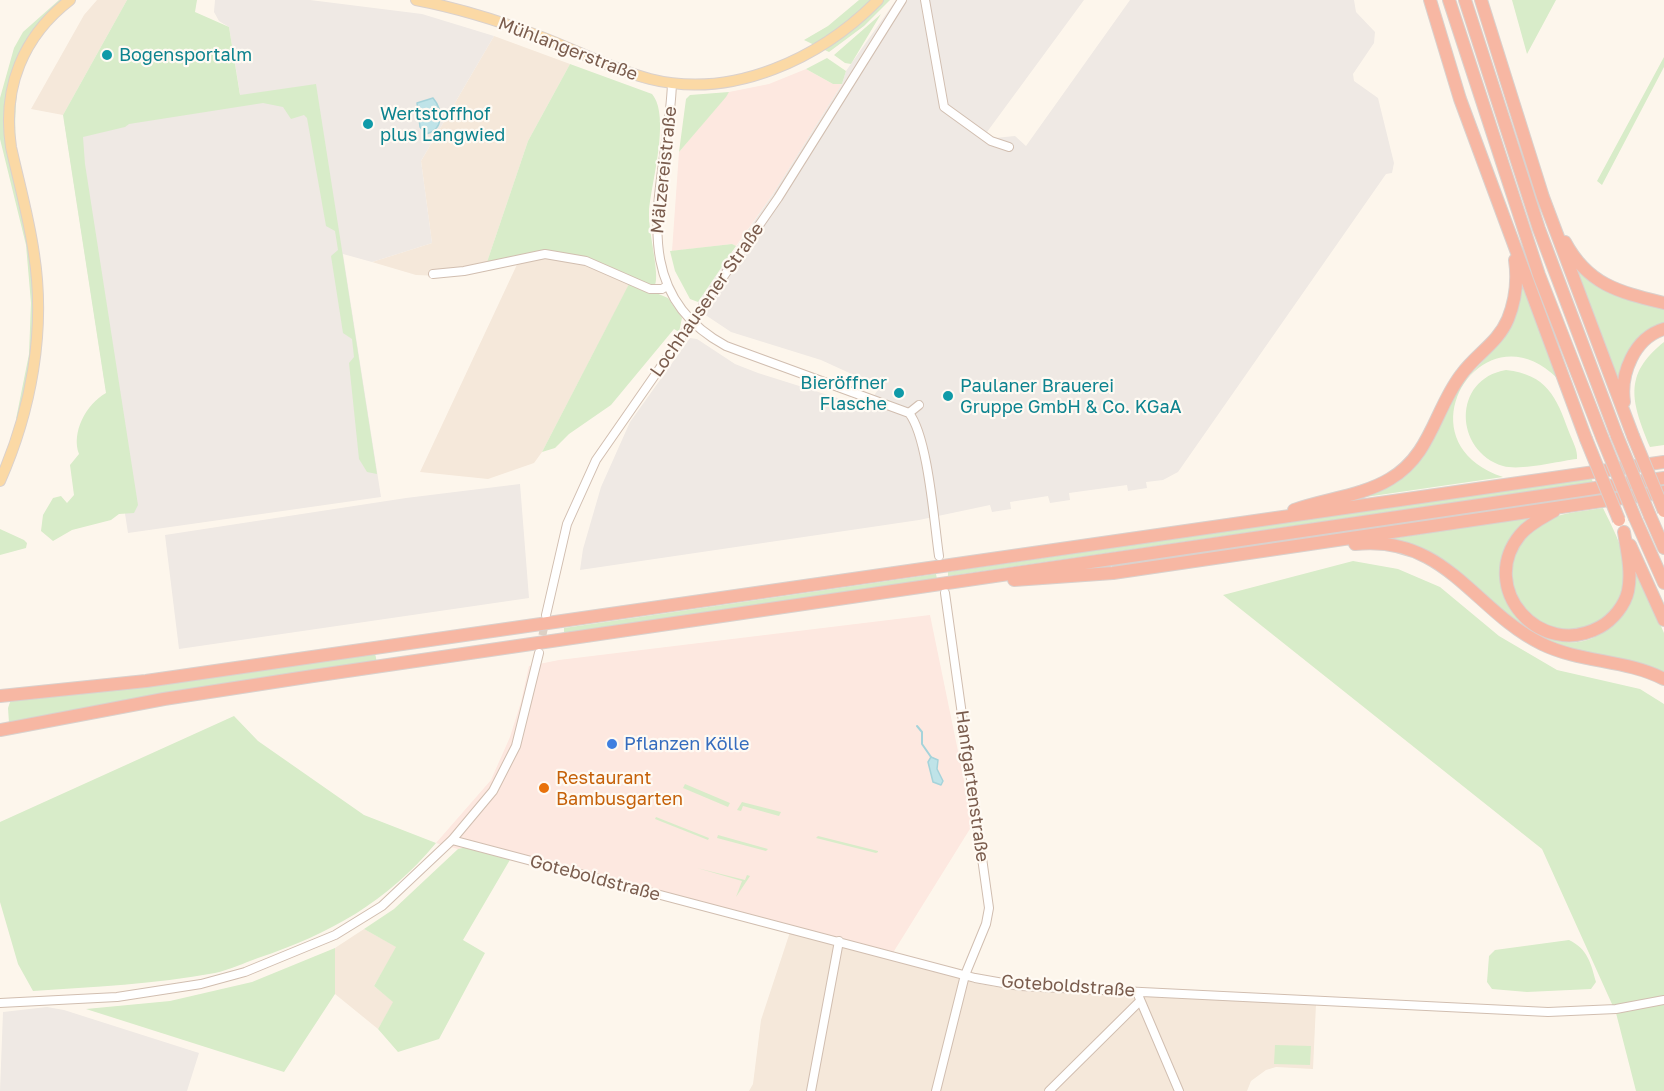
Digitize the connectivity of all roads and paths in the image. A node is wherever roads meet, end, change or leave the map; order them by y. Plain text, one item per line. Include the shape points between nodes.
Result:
1 (70, 0) edge
2 (416, 0) edge
3 (878, 0) edge
4 (902, 0) edge
5 (925, 0) edge
6 (1430, 0) edge
7 (1449, 0) edge
8 (1465, 0) edge
9 (1481, 0) edge
10 (672, 83) junction
11 (1009, 147) dead end
12 (1543, 197) junction
13 (1513, 247) junction
14 (433, 273) dead end
15 (667, 286) junction
16 (1664, 303) edge
17 (692, 321) junction
18 (1664, 329) edge
19 (919, 405) dead end
20 (909, 413) junction
21 (1627, 421) junction
22 (1664, 462) edge
23 (1664, 478) edge
24 (0, 481) edge
25 (1664, 492) edge
26 (1562, 507) junction
27 (1664, 510) edge
28 (1267, 519) junction
29 (1624, 532) junction
30 (1331, 540) junction
31 (1664, 548) edge
32 (939, 556) dead end
33 (990, 576) junction
34 (1664, 584) edge
35 (945, 593) dead end
36 (546, 615) tunnel mouth
37 (1664, 620) edge
38 (539, 653) tunnel mouth
39 (1664, 679) edge
40 (0, 696) edge
41 (0, 730) edge
42 (452, 840) junction
43 (839, 941) junction
44 (965, 975) junction
45 (1140, 991) junction
46 (1664, 1000) edge
47 (1139, 1002) junction
48 (0, 1003) edge
49 (1177, 1090) edge
50 (811, 1091) edge
51 (936, 1091) edge
52 (1048, 1091) edge

1 - 24 main road via 27,45 10,96 8,130 35,256 38,316 27,406
2 - 10 main road, Mühlangerstraße via 459,10 539,36 626,72
3 - 10 main road, Mühlangerstraße via 833,39 792,62 747,78
4 - 17 street, Lochhausener Straße via 778,198
5 - 11 street via 944,107 991,141
6 - 13 highway via 1460,99
7 - 34 highway, bridge via 1539,275
8 - 31 highway, bridge via 1539,229
9 - 12 highway
10 - 15 street, Mälzereistraße via 656,229 657,251
12 - 16 highway via 1550,204 1572,255 1587,272 1607,286
12 - 21 highway
13 - 28 highway via 1516,296 1508,321 1487,350 1462,374 1432,432 1408,465 1369,488
13 - 29 highway, bridge
14 - 15 street via 556,255 598,266 650,289
15 - 17 street, Mälzereistraße
17 - 20 street, Mälzereistraße via 726,345
17 - 36 street, Lochhausener Straße via 586,478 562,542
18 - 21 highway via 1643,342 1625,371 1622,391
19 - 20 street
20 - 32 street via 922,442
21 - 27 highway, bridge
22 - 28 highway
23 - 33 highway
25 - 26 highway
26 - 29 highway via 1520,535 1506,570 1509,593 1518,611 1549,633 1588,633 1606,623 1619,609 1628,592
26 - 30 highway
28 - 40 highway via 157,680
29 - 37 highway
30 - 33 highway via 1113,573 1003,581
30 - 39 highway via 1340,545 1387,544 1414,552 1443,566 1519,632 1542,645 1568,655 1631,665
33 - 41 highway via 175,698
35 - 44 street, Hanfgartenstraße via 989,908
38 - 42 street via 522,727 508,764 493,791
42 - 43 street, Goteboldstraße
42 - 48 street via 382,906 335,935 245,972 146,994
43 - 44 street, Goteboldstraße
43 - 50 street
44 - 45 street, Goteboldstraße via 1020,986
44 - 51 street, Hanfgartenstraße
45 - 46 street, Goteboldstraße via 1548,1012 1616,1009
45 - 47 street
47 - 49 street
47 - 52 street

